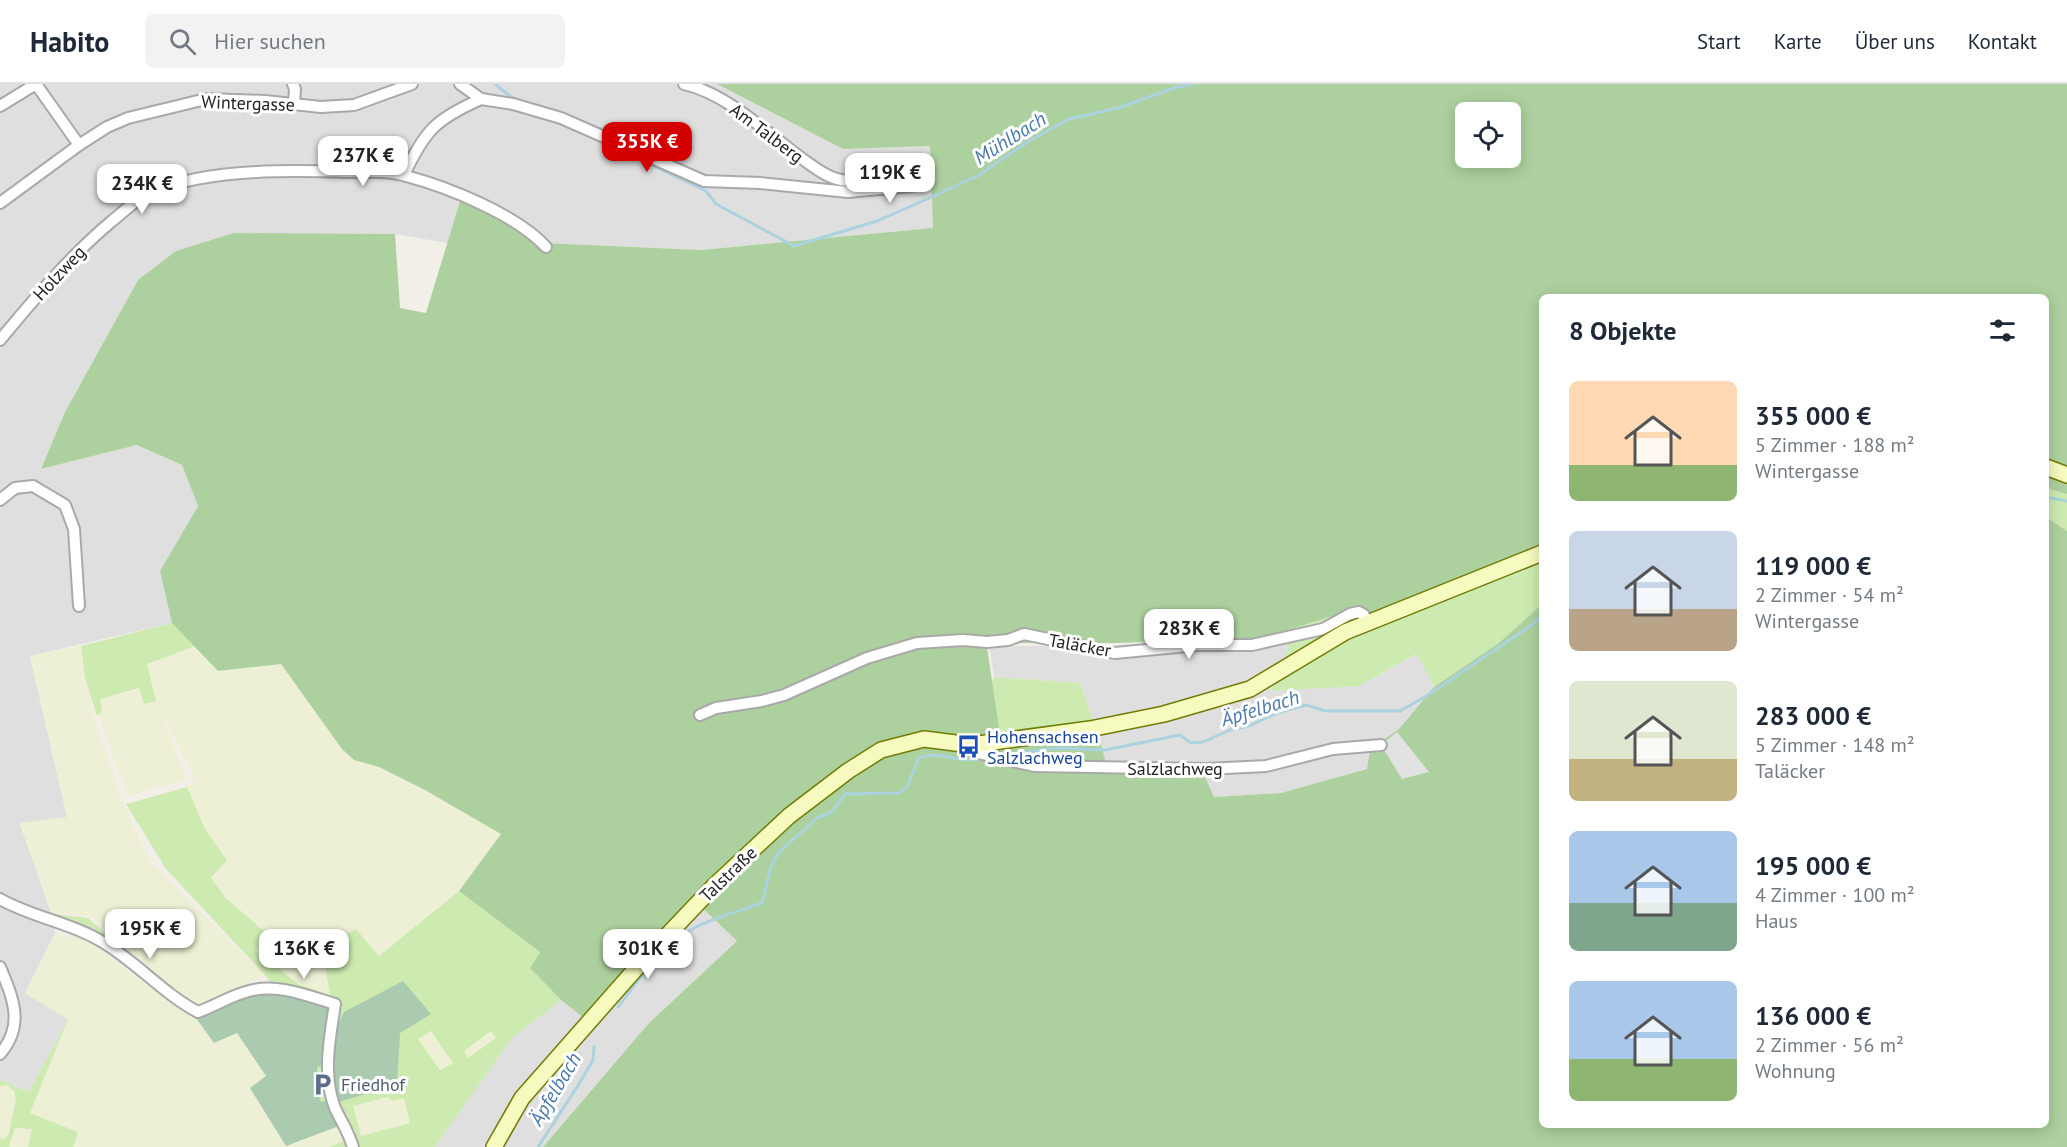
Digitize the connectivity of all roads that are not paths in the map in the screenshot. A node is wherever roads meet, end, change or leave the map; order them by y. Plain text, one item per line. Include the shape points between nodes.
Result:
1 (36, 84) edge
2 (293, 84) edge
3 (412, 84) edge
4 (460, 84) edge
5 (684, 84) edge
6 (481, 99) junction
7 (294, 104) junction
8 (0, 106) edge
9 (79, 146) junction
10 (404, 175) junction
11 (0, 203) edge
12 (546, 247) dead end
13 (0, 340) edge
14 (2049, 468) edge
15 (2067, 475) edge
16 (0, 500) edge
17 (1539, 554) edge
18 (79, 606) dead end
19 (1367, 623) junction
20 (700, 715) dead end
21 (970, 745) junction
22 (1381, 745) dead end
23 (0, 899) edge
24 (0, 967) edge
25 (0, 1054) edge
26 (353, 1147) edge
27 (494, 1147) edge

1 - 8 street
1 - 9 street
2 - 7 street
3 - 7 street, Wintergasse via 354,105
4 - 6 street
5 - 6 street, Am Talberg via 725,102 826,174 841,180 861,180 914,172 923,180 911,186 848,192 704,181 561,118
6 - 10 street via 453,112 427,132
7 - 9 street, Wintergasse via 201,100 128,118
9 - 11 street, Wintergasse
10 - 12 street, Holzweg via 506,217
10 - 13 street, Holzweg via 324,171 240,173 161,189 140,199 93,237
14 - 15 street
16 - 18 street via 15,488 33,486 65,505 74,528
17 - 19 street
19 - 20 street, Taläcker via 1359,612 1323,628 1252,645 1198,645 1115,653 1024,634 987,642 917,643 867,658 784,695 716,708
19 - 21 street via 1250,689 1164,714 1090,729
21 - 22 street, Salzlachweg via 978,753 1034,766 1206,769 1266,766 1333,749
21 - 27 street, Talstraße via 924,739 881,750 789,816 715,885 640,964 522,1098
23 - 26 street via 106,944 198,1012 247,991 268,988 335,1004 328,1079 335,1107
24 - 25 street via 16,1020 9,1043

